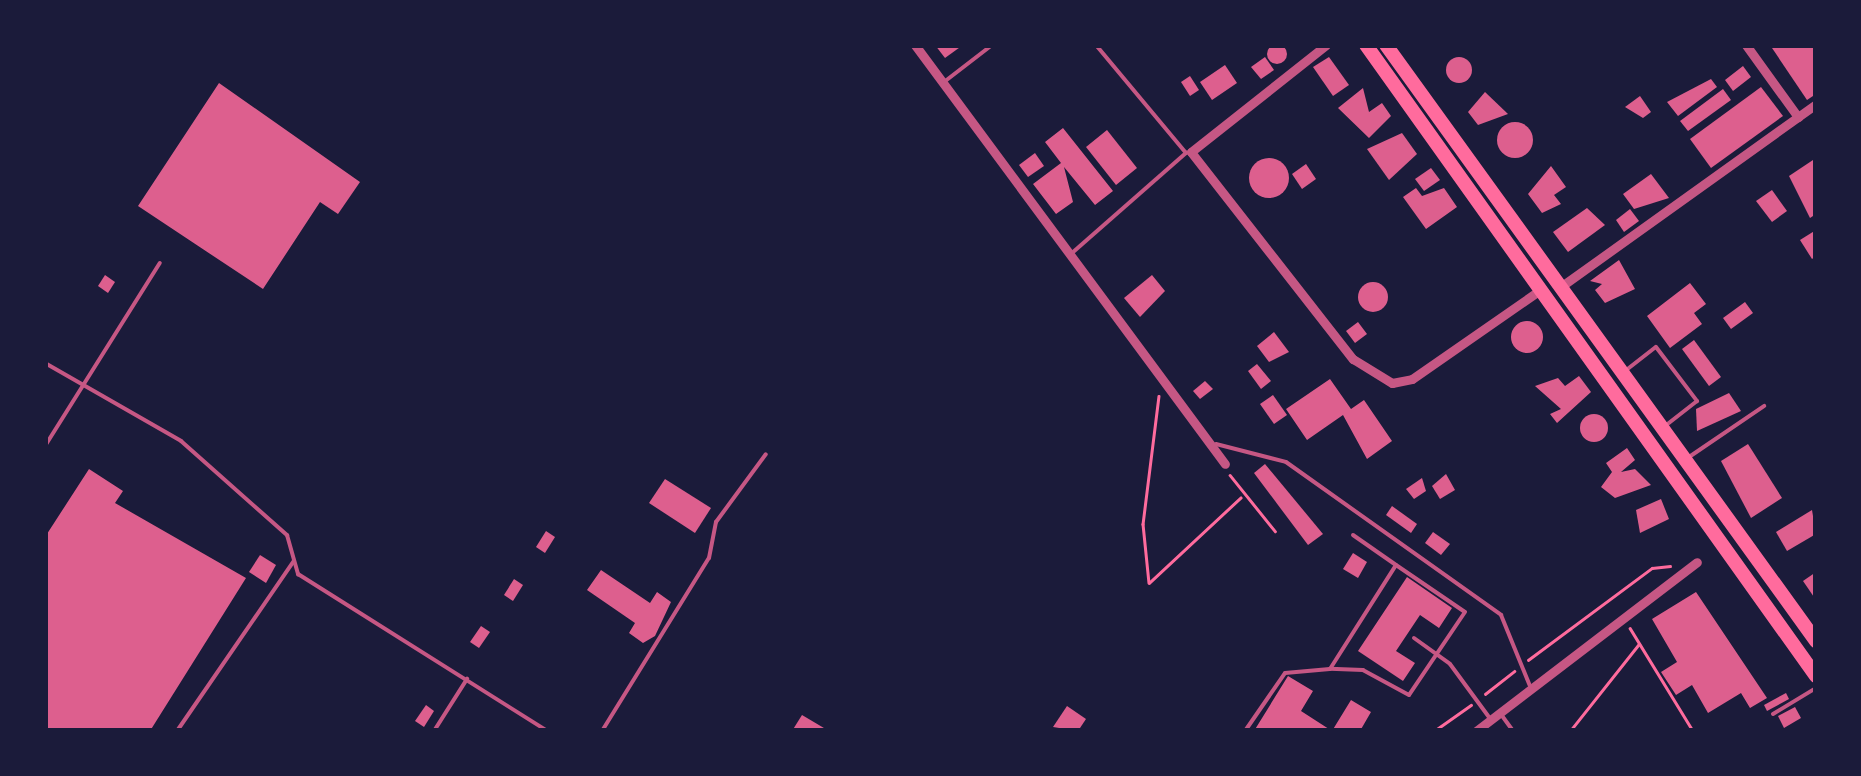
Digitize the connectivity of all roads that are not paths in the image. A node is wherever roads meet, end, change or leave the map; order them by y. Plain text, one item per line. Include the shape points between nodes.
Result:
1 (915, 45) edge
2 (992, 45) edge
3 (1096, 45) edge
4 (1326, 45) edge
5 (1366, 45) edge
6 (1386, 45) edge
7 (1746, 45) edge
8 (943, 82) junction
9 (1816, 104) edge
10 (1798, 117) junction
11 (1072, 253) junction
12 (160, 263) dead end
13 (1558, 288) junction
14 (1537, 292) junction
15 (45, 363) edge
16 (1622, 374) junction
17 (84, 387) junction
18 (1764, 406) dead end
19 (1662, 428) junction
20 (1216, 444) junction
21 (45, 446) edge
22 (766, 454) dead end
23 (1685, 460) junction
24 (1225, 464) road end
25 (1353, 534) dead end
26 (294, 561) junction
27 (1697, 562) road end
28 (1396, 566) junction
29 (1414, 638) dead end
30 (1816, 641) edge
31 (1439, 656) junction
32 (1330, 669) junction
33 (1816, 676) edge
34 (467, 679) junction
35 (1816, 688) edge
36 (1532, 689) junction
37 (1500, 713) junction
38 (1774, 714) dead end
39 (1490, 720) junction
40 (177, 731) edge
41 (434, 731) edge
42 (547, 731) edge
43 (602, 731) edge
44 (1244, 731) edge
45 (1476, 731) edge
46 (1512, 731) edge

1 - 8 street
2 - 8 lane
3 - 11 lane via 1186,152
4 - 14 street via 1190,152 1353,359 1392,383 1412,378
5 - 14 main road
6 - 13 main road
7 - 10 street
8 - 11 street
9 - 10 street
10 - 13 street
11 - 20 street
12 - 17 lane
13 - 16 main road
14 - 33 main road
15 - 17 lane
16 - 19 main road
16 - 19 lane via 1656,348 1697,401
17 - 21 lane
17 - 26 lane via 181,440 287,535
18 - 23 lane
19 - 23 main road
20 - 24 street
20 - 36 lane via 1286,462 1501,615
22 - 43 lane via 716,522 709,558
23 - 30 main road
25 - 28 lane
26 - 34 lane via 298,574
26 - 40 lane
27 - 36 street
28 - 31 lane via 1465,612
28 - 32 lane
29 - 31 lane
31 - 32 lane via 1406,696 1363,670
31 - 39 lane
32 - 44 lane via 1284,673
34 - 41 lane
34 - 42 lane
35 - 38 lane
36 - 37 street
37 - 39 street
37 - 46 lane
39 - 45 street

